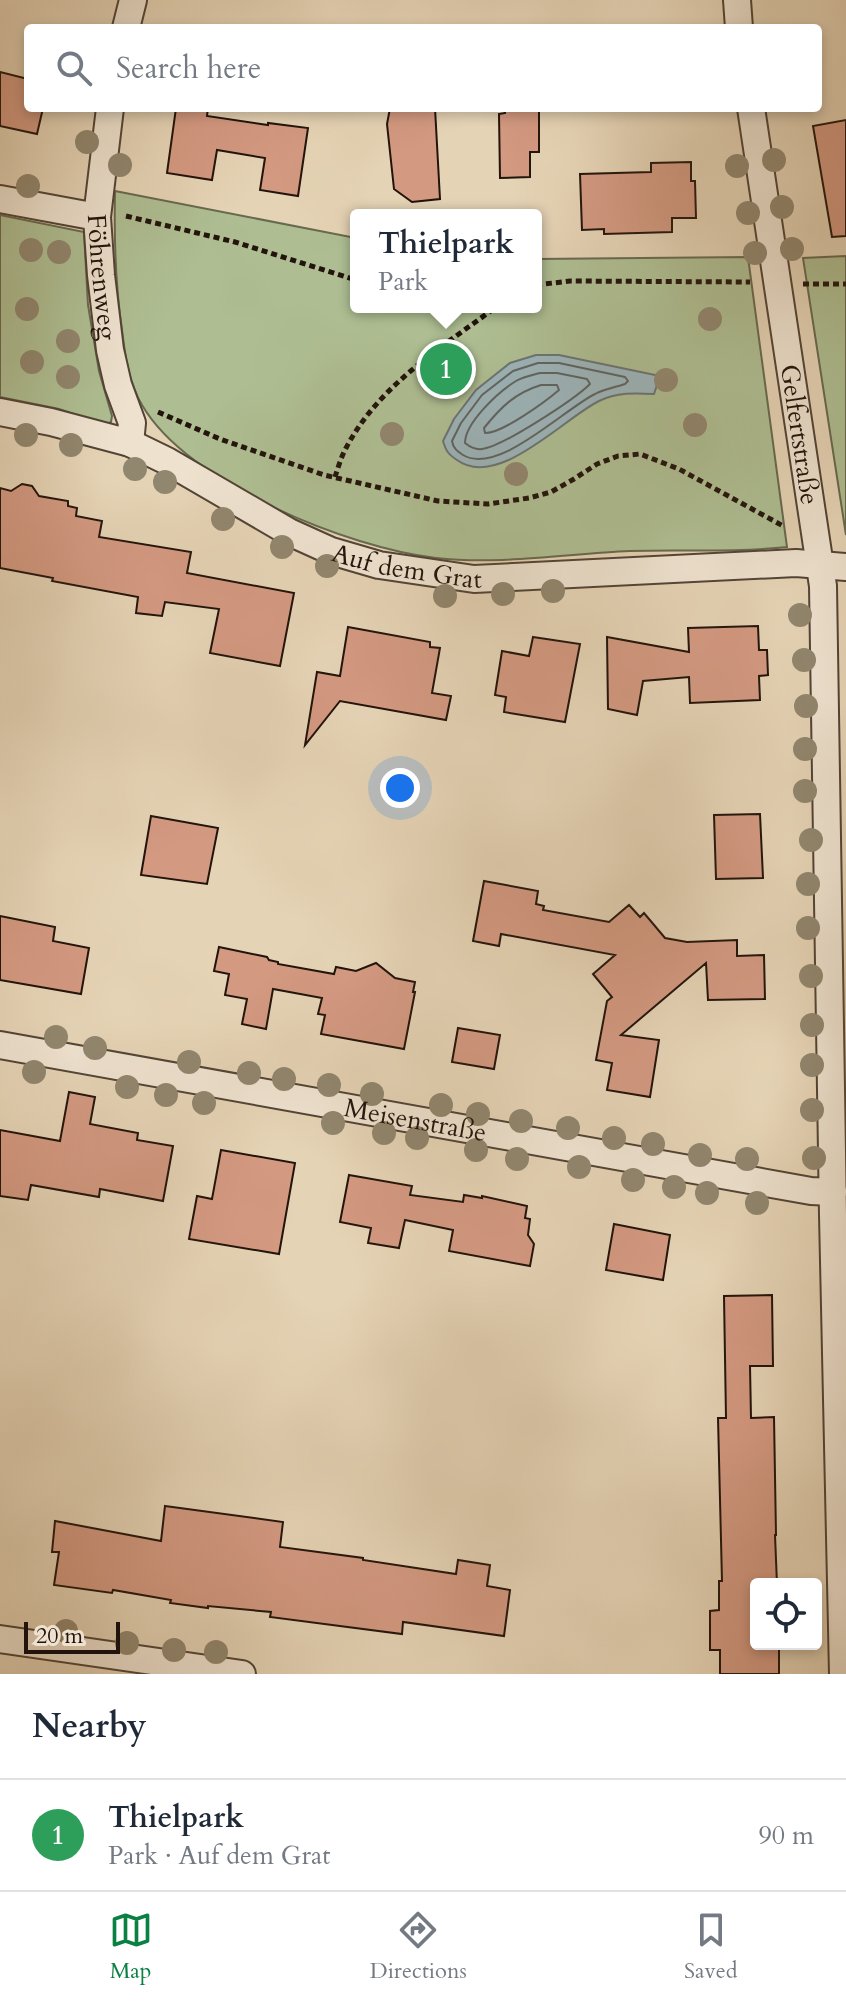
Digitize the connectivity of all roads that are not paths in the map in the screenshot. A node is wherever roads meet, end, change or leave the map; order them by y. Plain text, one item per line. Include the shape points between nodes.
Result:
1 (133, 0) edge
2 (737, 0) edge
3 (127, 24) edge
4 (739, 24) edge
5 (110, 112) edge
6 (752, 112) edge
7 (0, 199) edge
8 (109, 216) junction
9 (0, 412) edge
10 (130, 443) junction
11 (819, 564) junction
12 (846, 567) edge
13 (0, 1045) edge
14 (833, 1192) junction
15 (0, 1639) edge
16 (242, 1674) edge
17 (843, 1674) edge

1 - 3 street
2 - 4 street
5 - 8 street, Föhrenweg
6 - 11 street, Gelfertstraße
7 - 8 street
8 - 10 street, Föhrenweg via 101,275 110,350 132,423
9 - 10 street, Auf dem Grat
10 - 11 street, Auf dem Grat via 289,532 379,565 474,579
11 - 12 street, Auf dem Grat
11 - 14 street, Gelfertstraße
13 - 14 street, Meisenstraße
14 - 17 street, Gelfertstraße
15 - 16 street

